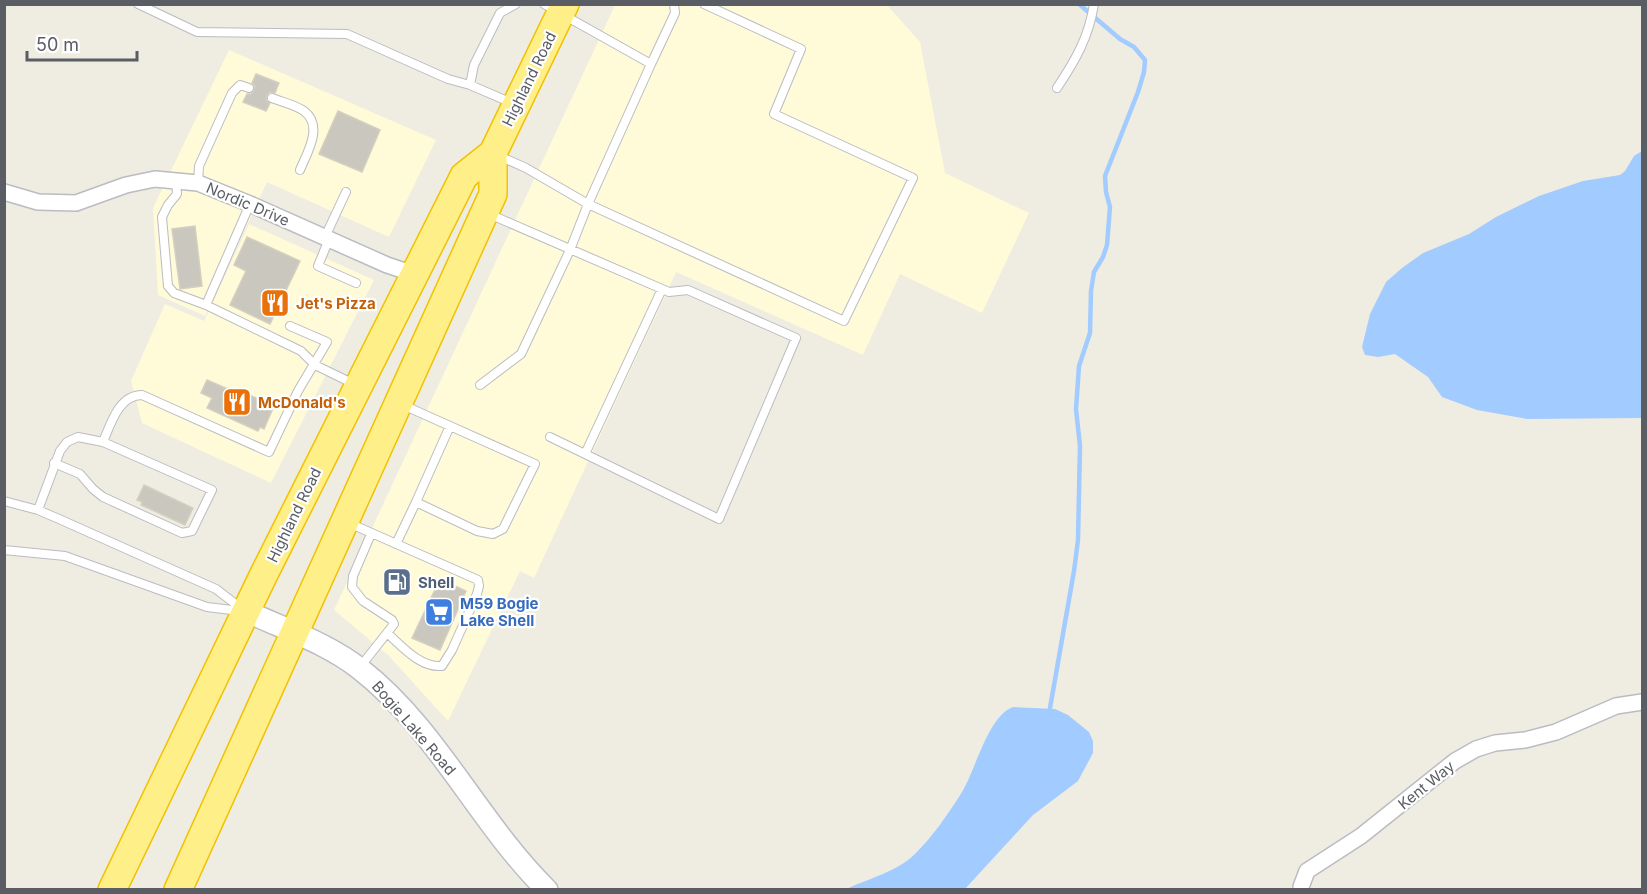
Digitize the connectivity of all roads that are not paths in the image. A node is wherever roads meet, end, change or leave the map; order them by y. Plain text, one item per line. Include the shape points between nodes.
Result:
1 (138, 4) edge
2 (516, 4) edge
3 (674, 4) edge
4 (704, 4) edge
5 (1094, 4) edge
6 (556, 8) edge
7 (651, 64) junction
8 (470, 85) junction
9 (249, 88) dead end
10 (1057, 88) dead end
11 (272, 98) dead end
12 (516, 105) junction
13 (493, 153) junction
14 (300, 170) dead end
15 (176, 181) junction
16 (198, 183) junction
17 (4, 192) edge
18 (346, 192) dead end
19 (250, 204) junction
20 (588, 204) junction
21 (484, 213) junction
22 (327, 238) junction
23 (570, 250) junction
24 (414, 274) junction
25 (356, 283) dead end
26 (662, 289) junction
27 (446, 297) junction
28 (206, 306) junction
29 (290, 326) dead end
30 (315, 365) junction
31 (480, 385) dead end
32 (358, 386) junction
33 (399, 403) junction
34 (450, 426) junction
35 (550, 437) dead end
36 (103, 442) junction
37 (585, 454) junction
38 (54, 463) junction
39 (4, 501) edge
40 (416, 502) junction
41 (38, 510) junction
42 (345, 521) junction
43 (371, 534) junction
44 (396, 544) junction
45 (4, 550) edge
46 (246, 611) junction
47 (387, 633) junction
48 (294, 634) junction
49 (359, 668) junction
50 (1642, 702) edge
51 (1301, 887) dead end
52 (112, 890) edge
53 (178, 890) edge
54 (547, 890) edge

1 - 8 lane via 197,32 347,34
2 - 8 lane via 500,13 474,65
3 - 7 lane via 675,13
4 - 20 lane via 801,49 774,114 913,178 844,321
5 - 10 lane via 1091,25 1077,57
6 - 7 lane
6 - 12 highway, Highland Road
7 - 20 lane
8 - 12 lane
9 - 16 lane via 240,85 232,93 199,166
11 - 14 lane via 304,111 313,123 314,137
12 - 13 highway, Highland Road
13 - 20 lane
13 - 21 highway, Highland Road via 493,195
13 - 24 highway, Highland Road via 464,176
15 - 16 street, Nordic Drive
15 - 17 street, Nordic Drive via 155,179 126,185 76,203 38,202
15 - 28 lane via 177,194 162,217 168,286 174,293
16 - 19 street, Nordic Drive
18 - 22 lane
19 - 22 street, Nordic Drive
19 - 28 lane
20 - 23 lane
21 - 23 lane
21 - 27 highway, Highland Road
22 - 24 street, Nordic Drive
22 - 25 lane via 318,266
23 - 26 lane
23 - 31 lane via 521,354
24 - 27 highway via 431,276
24 - 32 highway, Highland Road
26 - 37 lane
26 - 37 lane via 688,290 796,338 719,519
27 - 33 highway, Highland Road
28 - 30 lane via 301,351
29 - 30 lane via 327,342
30 - 32 lane
30 - 36 lane via 269,452 142,395 125,400
32 - 46 highway, Highland Road
33 - 34 lane
33 - 42 highway, Highland Road
34 - 40 lane
34 - 40 lane via 535,464 503,529 494,534 477,531
35 - 37 lane
36 - 38 lane via 82,437 70,439
36 - 38 lane via 212,490 192,531 182,533 103,497 80,474
38 - 41 lane
39 - 41 lane, Bogie Lake Road
40 - 44 lane
41 - 46 lane, Bogie Lake Road via 216,590
42 - 43 lane
42 - 48 highway, Highland Road
43 - 44 lane
43 - 47 lane via 352,587 363,601 392,620 394,624
44 - 47 lane via 478,580 479,586 442,666 423,662
45 - 46 lane, Bogie Lake Road via 64,556 207,607
46 - 48 main road, Bogie Lake Road
46 - 52 highway, Highland Road
47 - 49 lane
48 - 49 main road, Bogie Lake Road via 335,652
48 - 53 highway, Highland Road
49 - 54 main road, Bogie Lake Road via 413,722 510,849
50 - 51 street, Kent Way via 1616,706 1556,732 1476,749 1455,761 1361,836 1307,871

